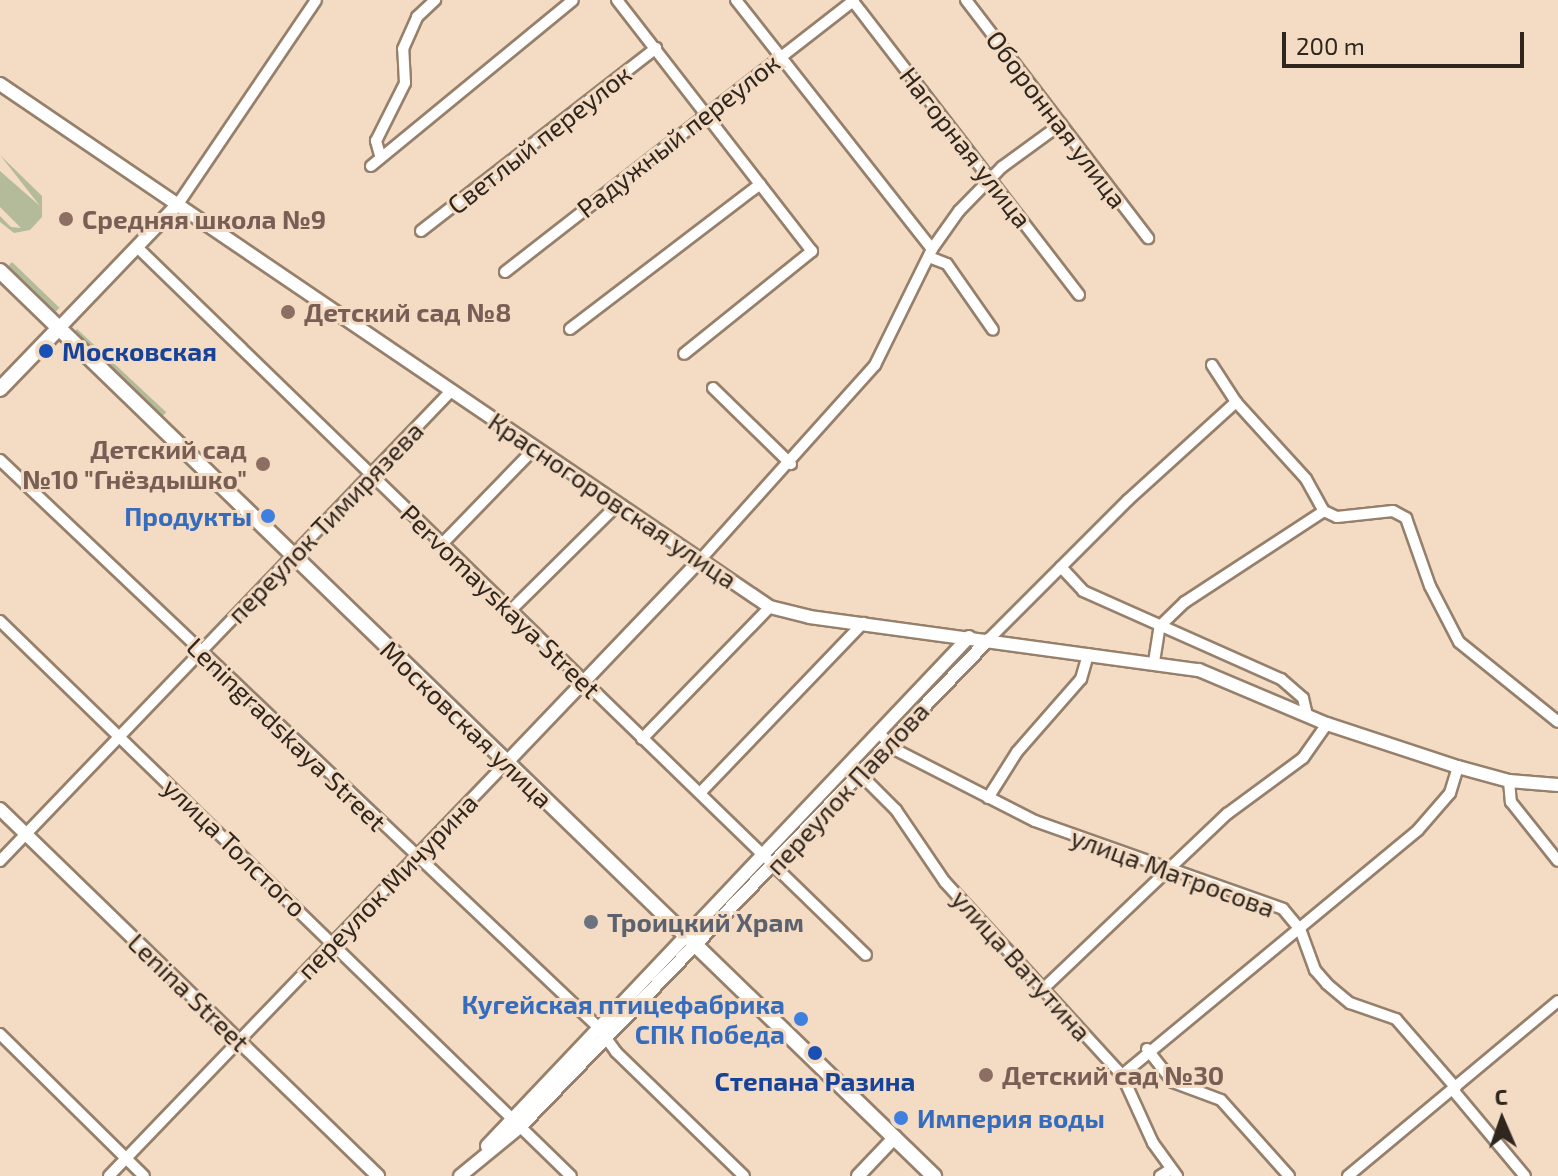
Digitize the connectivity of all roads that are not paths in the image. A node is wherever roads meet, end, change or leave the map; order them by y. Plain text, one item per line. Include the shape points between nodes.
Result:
1 (316, 0) edge
2 (435, 0) edge
3 (573, 0) edge
4 (617, 0) edge
5 (736, 0) edge
6 (853, 0) edge
7 (966, 0) edge
8 (656, 48) junction
9 (779, 55) junction
10 (0, 84) edge
11 (706, 113) junction
12 (1061, 124) junction
13 (380, 155) junction
14 (371, 166) dead end
15 (990, 178) junction
16 (760, 184) junction
17 (178, 204) junction
18 (421, 231) dead end
19 (1148, 238) dead end
20 (137, 247) junction
21 (930, 253) junction
22 (0, 271) edge
23 (505, 272) dead end
24 (1079, 295) dead end
25 (59, 328) junction
26 (570, 329) dead end
27 (993, 330) dead end
28 (684, 354) dead end
29 (1212, 365) dead end
30 (713, 388) dead end
31 (0, 389) edge
32 (450, 392) junction
33 (1236, 402) junction
34 (535, 448) junction
35 (0, 460) edge
36 (791, 464) junction
37 (371, 474) junction
38 (618, 504) junction
39 (1324, 511) junction
40 (442, 544) junction
41 (292, 555) junction
42 (701, 559) junction
43 (1061, 567) junction
44 (770, 607) junction
45 (510, 611) junction
46 (0, 621) edge
47 (863, 623) junction
48 (1160, 626) junction
49 (969, 637) junction
50 (988, 640) junction
51 (202, 650) junction
52 (1088, 654) junction
53 (1154, 662) junction
54 (585, 682) junction
55 (1307, 715) junction
56 (1558, 722) edge
57 (1327, 724) junction
58 (120, 735) junction
59 (885, 738) junction
60 (642, 739) junction
61 (507, 762) junction
62 (1458, 767) junction
63 (856, 769) junction
64 (1509, 781) junction
65 (1558, 785) edge
66 (700, 793) junction
67 (988, 798) junction
68 (0, 809) edge
69 (26, 834) junction
70 (414, 856) junction
71 (770, 860) junction
72 (0, 861) edge
73 (1558, 861) edge
74 (1169, 872) junction
75 (1300, 929) junction
76 (332, 940) junction
77 (692, 941) junction
78 (866, 955) dead end
79 (1044, 988) junction
80 (1558, 1001) edge
81 (598, 1027) junction
82 (0, 1034) edge
83 (605, 1040) junction
84 (240, 1042) junction
85 (1147, 1049) junction
86 (1122, 1075) junction
87 (1454, 1089) junction
88 (517, 1122) junction
89 (895, 1137) junction
90 (125, 1158) junction
91 (1174, 1172) edge
92 (109, 1176) edge
93 (144, 1176) edge
94 (378, 1176) edge
95 (460, 1176) edge
96 (571, 1176) edge
97 (744, 1176) edge
98 (858, 1176) edge
99 (934, 1176) edge
100 (1160, 1176) edge
101 (1289, 1176) edge
102 (1348, 1176) edge
103 (1525, 1176) edge

1 - 17 street
2 - 13 street via 417,17 403,49 405,83 376,141
3 - 13 street
4 - 8 street
5 - 9 street
6 - 9 street, Радужный переулок
6 - 15 street, Нагорная улица
7 - 12 street, Оборонная улица
8 - 11 street
8 - 18 street, Светлый переулок
9 - 11 street, Радужный переулок
9 - 21 street
10 - 17 street, Красногоровская улица
11 - 16 street
11 - 23 street, Радужный переулок
12 - 15 street, переулок Мичурина
12 - 19 street, Оборонная улица
13 - 14 street
15 - 21 street, переулок Мичурина
15 - 24 street, Нагорная улица
16 - 26 street
16 - 28 street via 812,251
17 - 20 street
17 - 32 street, Красногоровская улица
20 - 25 street
20 - 37 street, Pervomayskaya Street
21 - 27 street via 947,264
21 - 36 street, переулок Мичурина via 875,365
22 - 25 main road, Московская улица
25 - 31 main road
25 - 41 main road, Московская улица
29 - 33 street
30 - 36 street
32 - 34 street, Красногоровская улица
32 - 37 street, переулок Тимирязева
33 - 39 street via 1284,450
33 - 43 street, переулок Павлова
34 - 38 street, Красногоровская улица
34 - 40 street
35 - 51 street, Leningradskaya Street
36 - 42 street, переулок Мичурина
37 - 40 street, Pervomayskaya Street
37 - 41 street, переулок Тимирязева
38 - 42 street, Красногоровская улица
38 - 45 street
39 - 48 street via 1209,585
39 - 56 street via 1337,517 1393,511 1406,518 1430,586 1459,642
40 - 45 street, Pervomayskaya Street
41 - 51 street, переулок Тимирязева
41 - 61 main road, Московская улица
42 - 44 street, Красногоровская улица
42 - 54 street, переулок Мичурина
43 - 48 street via 1083,591
43 - 50 street, переулок Павлова
44 - 47 street, Красногоровская улица
44 - 60 street
45 - 54 street, Pervomayskaya Street
46 - 58 street, улица Толстого
47 - 49 street, Красногоровская улица
47 - 66 street
48 - 53 street
48 - 55 street via 1281,679 1303,698
49 - 50 street, Красногоровская улица
49 - 59 street, переулок Павлова
50 - 52 street, Красногоровская улица
50 - 59 street, переулок Павлова
51 - 58 street, переулок Тимирязева
51 - 70 street, Leningradskaya Street
52 - 53 street, Красногоровская улица
52 - 67 street via 1081,679 1017,752
53 - 55 street, Красногоровская улица via 1199,670
54 - 60 street, Pervomayskaya Street
54 - 61 street, переулок Мичурина
55 - 57 street, Красногоровская улица
57 - 62 street, Красногоровская улица
57 - 74 street via 1303,758 1227,814
58 - 69 street, переулок Тимирязева
58 - 76 street, улица Толстого
59 - 63 street, переулок Павлова
59 - 67 street, улица Матросова
60 - 66 street, Pervomayskaya Street
61 - 70 street, переулок Мичурина
61 - 77 main road, Московская улица
62 - 64 street, Красногоровская улица
62 - 75 street via 1450,793 1418,830
63 - 71 street, переулок Павлова
63 - 79 street, улица Ватутина via 896,810 945,882
64 - 65 street, Красногоровская улица
64 - 73 street via 1511,802
66 - 71 street, Pervomayskaya Street
67 - 74 street, улица Матросова
68 - 69 street, Lenina Street
69 - 72 street, переулок Тимирязева
69 - 84 street, Lenina Street
70 - 76 street, переулок Мичурина
70 - 81 street, Leningradskaya Street
71 - 77 street, переулок Павлова
71 - 78 street, Pervomayskaya Street
74 - 75 street, улица Матросова via 1283,909
74 - 79 street
75 - 85 street
75 - 87 street, улица Матросова via 1315,970 1327,984 1350,1003 1396,1019
76 - 84 street, переулок Мичурина
76 - 88 street, улица Толстого
77 - 81 street, переулок Павлова
77 - 83 street, переулок Павлова
77 - 89 main road, Московская улица
79 - 86 street, улица Ватутина
80 - 87 street
81 - 83 street, Leningradskaya Street
81 - 88 street, переулок Павлова
82 - 90 street
83 - 88 street, переулок Павлова
83 - 97 street, Leningradskaya Street
84 - 90 street, переулок Мичурина
84 - 94 street, Lenina Street
85 - 86 street
85 - 101 street via 1173,1082 1221,1100
86 - 91 street, улица Ватутина via 1153,1143
87 - 102 street
87 - 103 street, улица Матросова
88 - 95 street, переулок Павлова
88 - 96 street, улица Толстого
89 - 98 street
89 - 99 main road, Московская улица
90 - 92 street, переулок Мичурина
90 - 93 street
91 - 100 street

